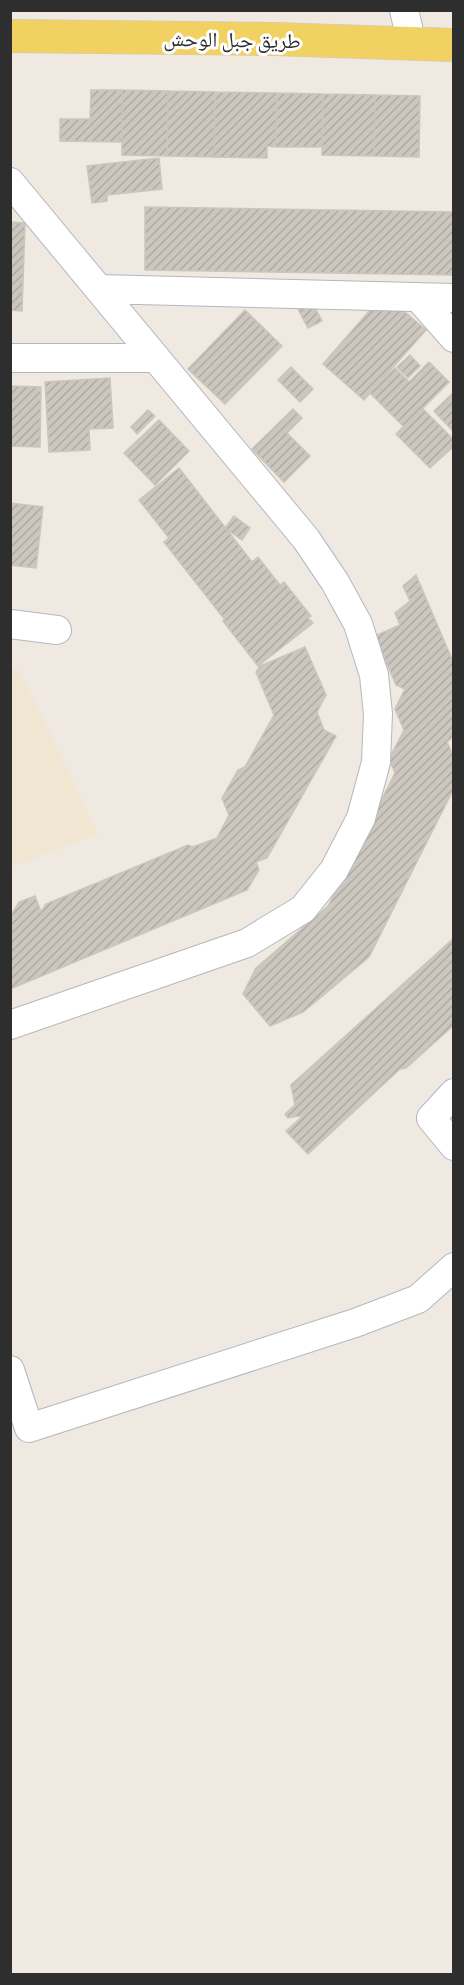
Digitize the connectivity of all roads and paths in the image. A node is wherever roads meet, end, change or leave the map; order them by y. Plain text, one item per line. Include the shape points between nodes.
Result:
1 (404, 10) edge
2 (10, 36) edge
3 (412, 44) junction
4 (453, 45) edge
5 (10, 182) edge
6 (99, 289) junction
7 (418, 297) junction
8 (453, 298) edge
9 (453, 338) edge
10 (10, 358) edge
11 (156, 358) junction
12 (10, 624) edge
13 (57, 630) dead end
14 (10, 1025) edge
15 (453, 1093) edge
16 (453, 1146) edge
17 (453, 1267) edge
18 (10, 1370) edge

1 - 3 street
2 - 3 main road, طريق جبل الوحش
3 - 4 main road, طريق جبل الوحش
5 - 6 street
6 - 7 street
6 - 11 street
7 - 8 street
7 - 9 street
10 - 11 street
11 - 14 street via 306,539 358,624 374,675 378,714 376,762 355,829 334,870 303,909 247,943
12 - 13 street
15 - 16 street via 431,1118
17 - 18 street via 418,1299 366,1319 29,1428

